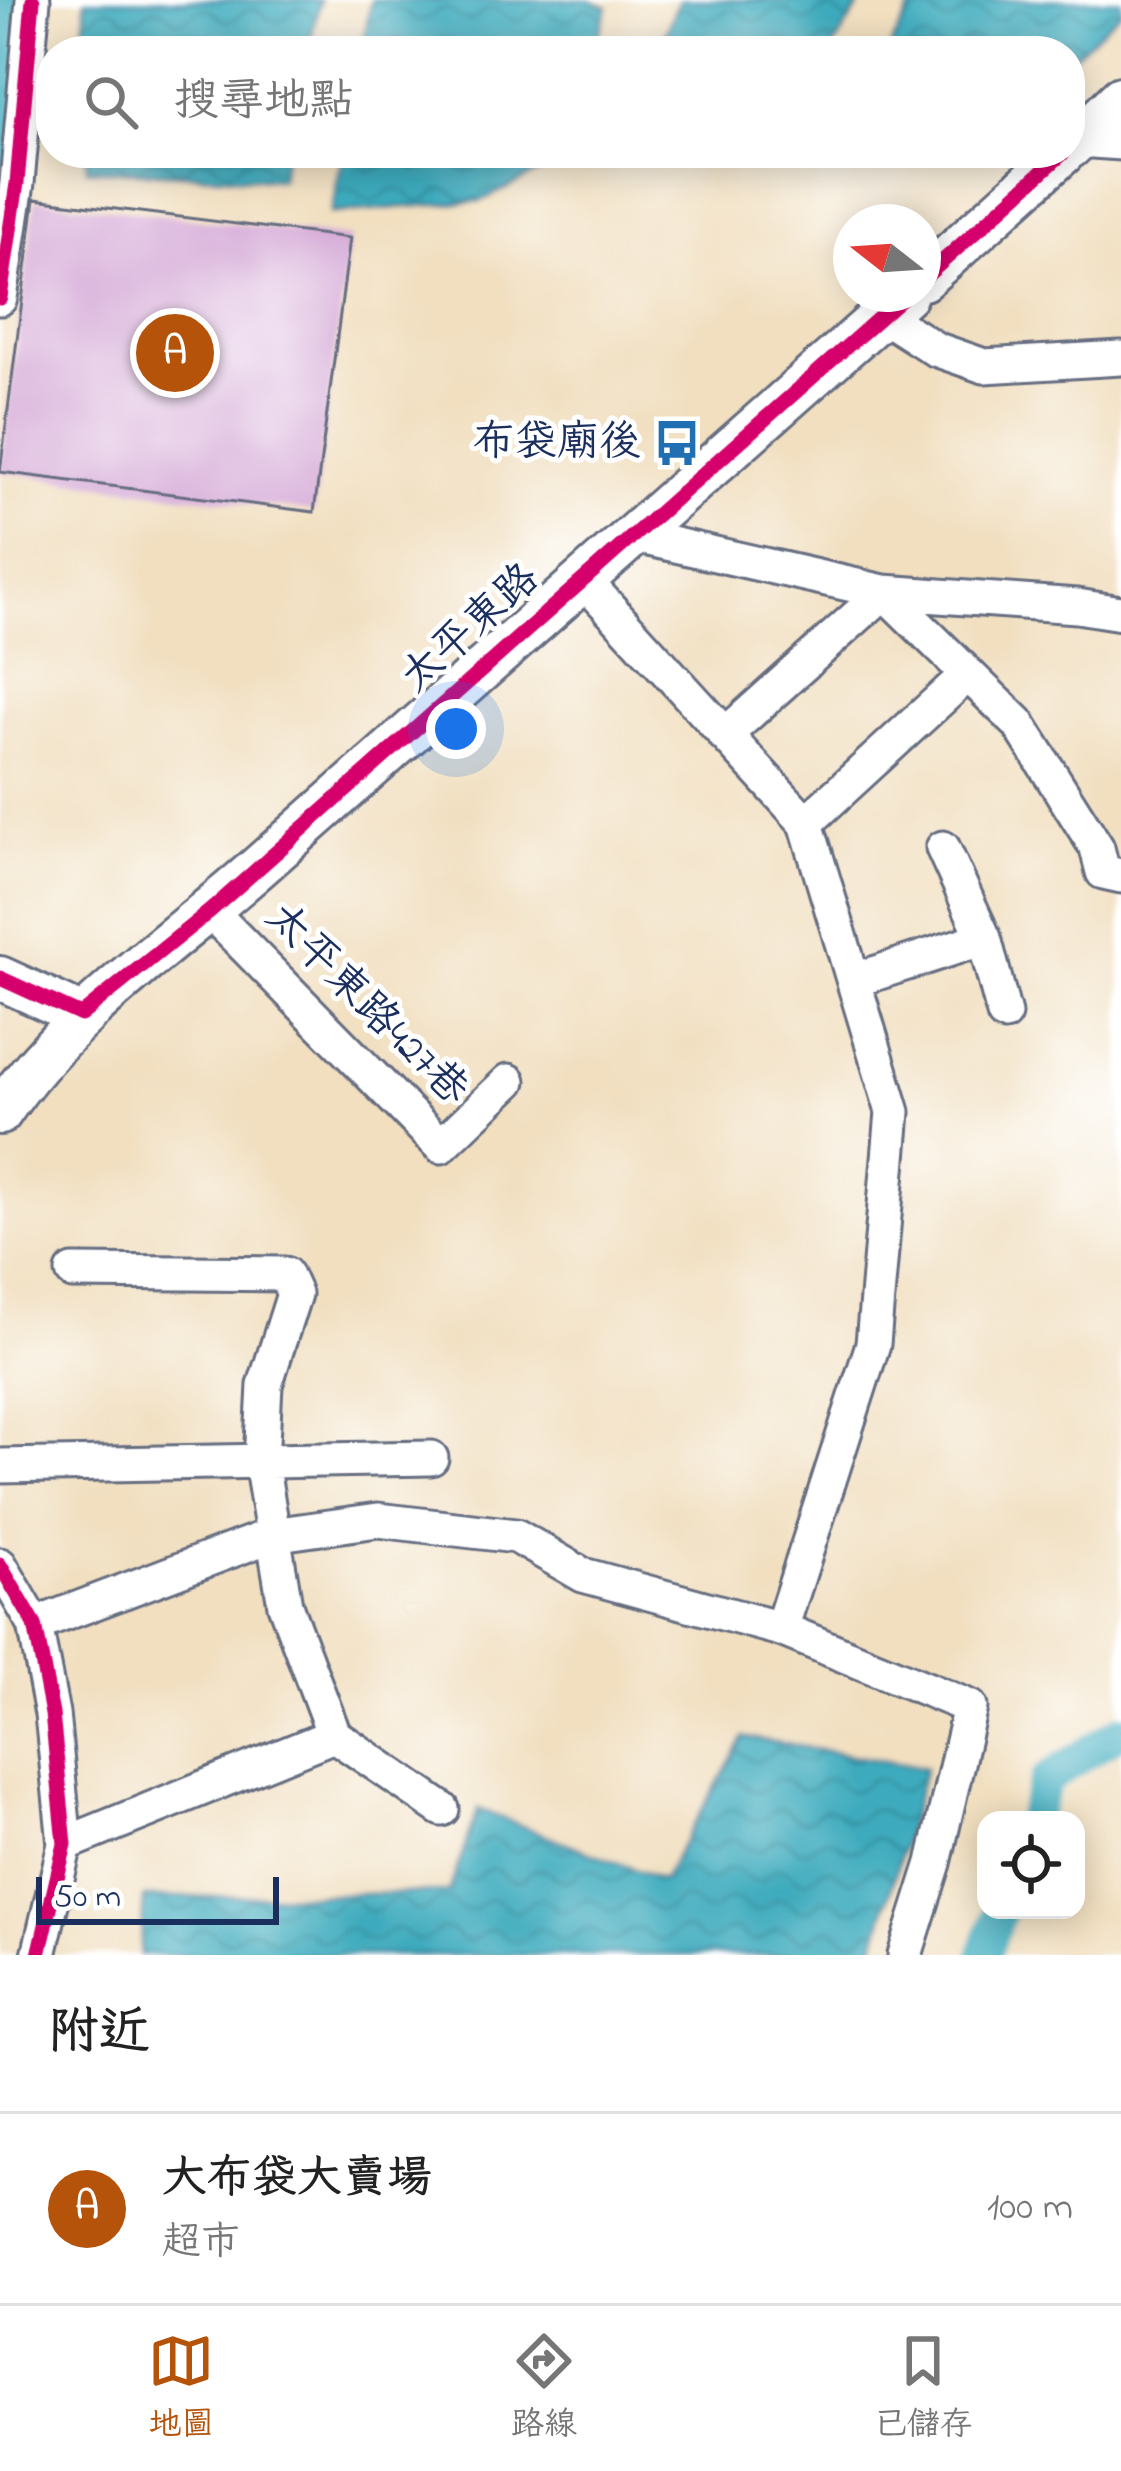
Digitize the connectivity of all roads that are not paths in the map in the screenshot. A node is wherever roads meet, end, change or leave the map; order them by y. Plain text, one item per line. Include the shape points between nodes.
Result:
1 (33, 0) edge
2 (1121, 98) edge
3 (1085, 133) edge
4 (1121, 143) edge
5 (1085, 146) edge
6 (1047, 168) edge
7 (941, 263) edge
8 (0, 298) edge
9 (886, 312) edge
10 (901, 312) edge
11 (1121, 358) edge
12 (631, 535) junction
13 (582, 578) junction
14 (884, 592) junction
15 (1121, 613) edge
16 (968, 674) junction
17 (724, 735) junction
18 (1121, 822) edge
19 (806, 824) junction
20 (943, 848) dead end
21 (1096, 848) junction
22 (1121, 876) edge
23 (210, 911) junction
24 (984, 938) junction
25 (0, 978) edge
26 (855, 980) junction
27 (1004, 1014) dead end
28 (81, 1015) junction
29 (509, 1081) dead end
30 (0, 1113) edge
31 (73, 1272) dead end
32 (431, 1458) dead end
33 (261, 1462) junction
34 (0, 1466) edge
35 (272, 1534) junction
36 (0, 1565) edge
37 (35, 1625) junction
38 (781, 1629) junction
39 (334, 1735) junction
40 (442, 1809) dead end
41 (65, 1844) junction
42 (39, 1955) edge
43 (905, 1955) edge

1 - 8 street
2 - 3 main road
4 - 5 street
6 - 7 main road
9 - 12 main road, 太平東路
10 - 11 street via 935,349 984,366
12 - 13 main road, 太平東路
12 - 14 street
13 - 17 street
13 - 23 main road, 太平東路
14 - 15 street
14 - 16 street
14 - 17 street
16 - 19 street
16 - 21 street via 1019,724
17 - 19 street
18 - 21 street
19 - 26 street
20 - 24 street
21 - 22 street via 1103,872
23 - 28 main road, 太平東路
23 - 29 street, 太平東路427巷 via 441,1146
24 - 26 street
24 - 27 street
25 - 28 main road
26 - 38 street via 893,1112 873,1344
28 - 30 main road, 太平東路
31 - 33 street via 285,1274 294,1294 265,1384
32 - 33 street
33 - 34 street
33 - 35 street
35 - 37 street
35 - 38 street via 378,1520 516,1536 583,1575
35 - 39 street via 285,1605
36 - 37 street
37 - 41 street
38 - 43 street via 970,1707
39 - 40 street
39 - 41 street
41 - 42 street

